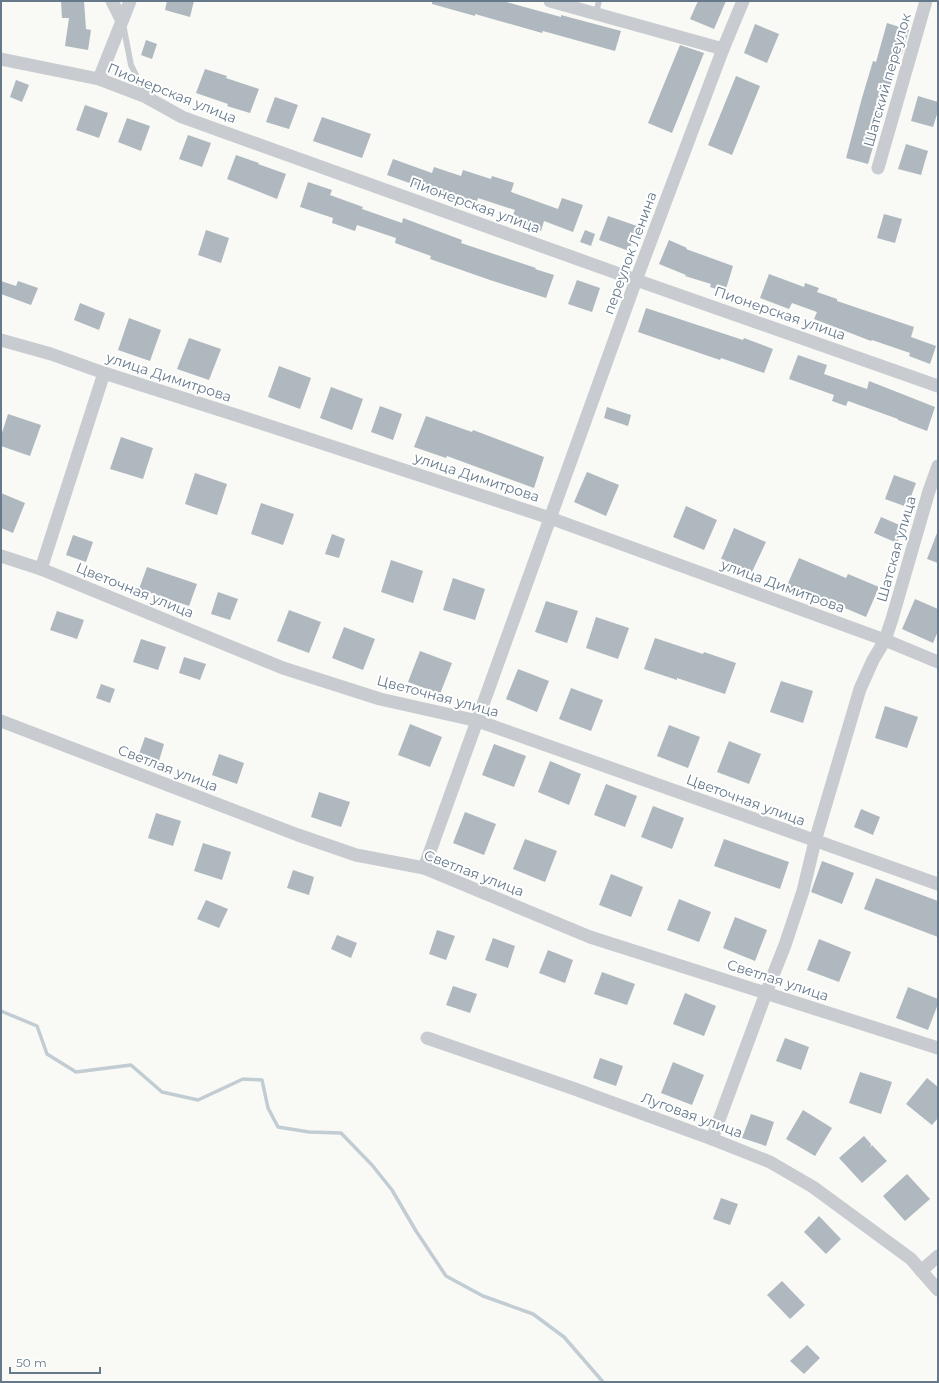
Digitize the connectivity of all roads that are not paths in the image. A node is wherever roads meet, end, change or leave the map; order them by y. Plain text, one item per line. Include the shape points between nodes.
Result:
1 (112, 1) edge
2 (130, 1) edge
3 (550, 1) edge
4 (743, 1) edge
5 (926, 1) edge
6 (597, 7) edge
7 (122, 21) junction
8 (723, 49) junction
9 (1, 58) edge
10 (99, 79) junction
11 (146, 97) junction
12 (878, 168) dead end
13 (636, 280) junction
14 (1, 340) edge
15 (104, 373) junction
16 (938, 386) edge
17 (938, 466) edge
18 (550, 518) junction
19 (1, 556) edge
20 (40, 568) junction
21 (885, 640) junction
22 (938, 662) edge
23 (1, 721) edge
24 (478, 721) junction
25 (815, 841) junction
26 (424, 868) junction
27 (938, 884) edge
28 (766, 993) junction
29 (427, 1038) dead end
30 (938, 1048) edge
31 (712, 1139) junction
32 (938, 1256) edge
33 (921, 1270) junction
34 (938, 1290) edge

1 - 7 street
2 - 7 street
3 - 6 street
4 - 8 street, переулок Ленина
5 - 12 street, Шатский переулок
6 - 8 street
7 - 10 street
7 - 11 lane via 131,65
8 - 13 street, переулок Ленина
9 - 10 street, Пионерская улица
10 - 11 street, Пионерская улица
11 - 13 street, Пионерская улица via 182,117
13 - 16 street, Пионерская улица
13 - 18 street, переулок Ленина
14 - 15 street, улица Димитрова
15 - 18 street, улица Димитрова
15 - 20 street
17 - 21 street, Шатская улица
18 - 21 street, улица Димитрова
18 - 24 street, переулок Ленина
19 - 20 street, Цветочная улица
20 - 24 street, Цветочная улица via 283,668 380,699
21 - 22 street, улица Димитрова
21 - 25 street, Шатская улица via 860,689
23 - 26 street, Светлая улица via 349,852
24 - 25 street, Цветочная улица
24 - 26 street, переулок Ленина
25 - 27 street, Цветочная улица
25 - 28 street, Шатская улица via 803,891
26 - 28 street, Светлая улица via 590,937
28 - 30 street, Светлая улица
28 - 31 street, Шатская улица
29 - 31 street, Луговая улица
31 - 33 street, Луговая улица via 770,1162 813,1187 911,1259
32 - 33 street
33 - 34 street, Луговая улица

